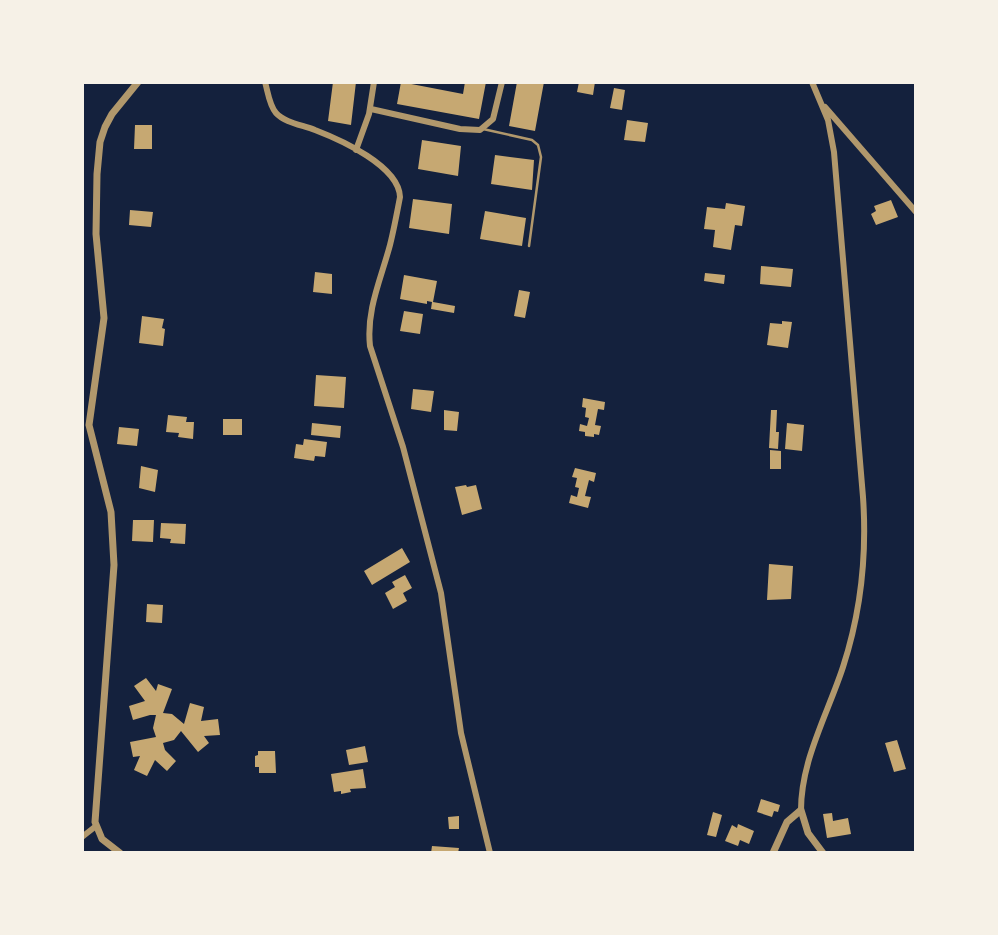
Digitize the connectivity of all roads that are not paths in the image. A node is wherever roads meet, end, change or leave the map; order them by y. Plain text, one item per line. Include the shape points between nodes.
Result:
1 (138, 82) edge
2 (265, 82) edge
3 (374, 82) edge
4 (502, 82) edge
5 (812, 82) edge
6 (822, 103) junction
7 (370, 109) junction
8 (483, 129) junction
9 (356, 150) junction
10 (916, 212) edge
11 (529, 246) dead end
12 (801, 810) junction
13 (96, 826) junction
14 (82, 837) edge
15 (120, 853) edge
16 (490, 853) edge
17 (773, 853) edge
18 (823, 853) edge

1 - 13 street via 105,127 96,182 104,318 89,425 111,512 114,565
2 - 9 street via 271,105 280,116
3 - 7 street
4 - 8 street via 494,116
5 - 6 street
6 - 10 street
6 - 12 street via 834,152 865,554 852,634 808,765
7 - 8 street via 466,130
7 - 9 street
8 - 11 lane via 532,140 540,149
9 - 16 street via 388,172 400,189 392,238 372,307 370,346 403,447 441,593 461,733
12 - 17 street via 787,822
12 - 18 street via 810,837
13 - 14 street
13 - 15 street via 104,842

